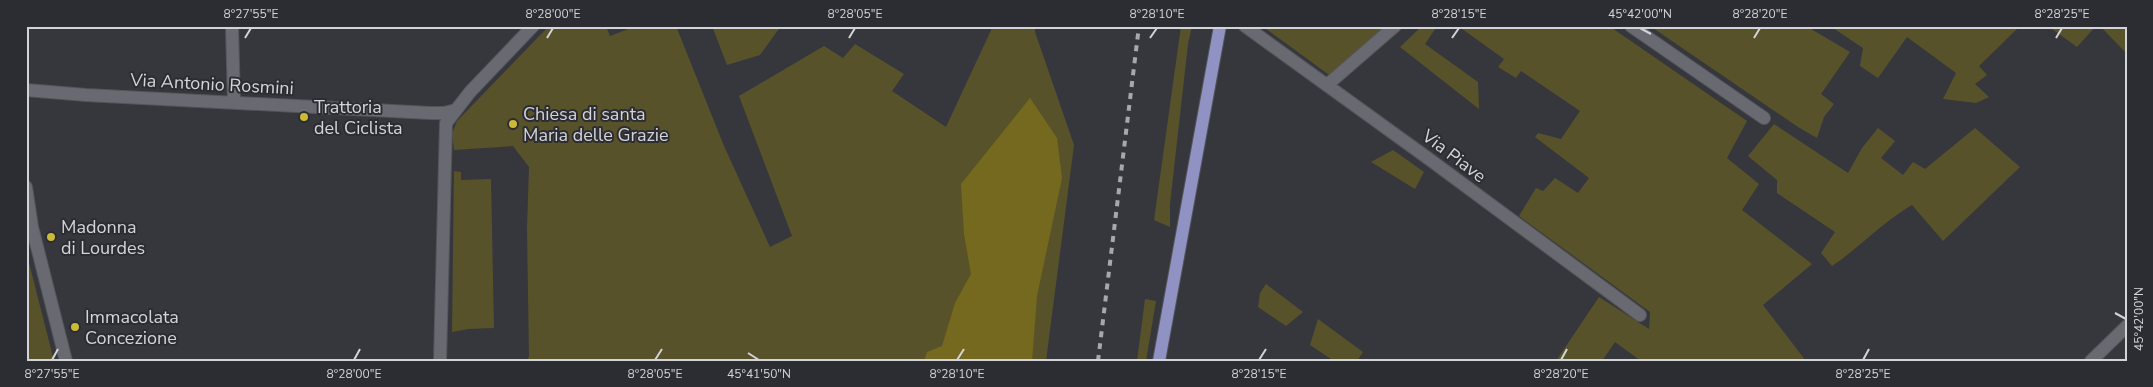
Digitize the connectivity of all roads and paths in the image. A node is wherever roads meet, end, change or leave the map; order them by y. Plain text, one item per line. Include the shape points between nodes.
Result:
1 (232, 26) edge
2 (534, 26) edge
3 (1220, 26) edge
4 (1245, 26) edge
5 (1395, 26) edge
6 (1631, 26) edge
7 (1327, 85) junction
8 (26, 90) edge
9 (234, 103) junction
10 (456, 110) junction
11 (1764, 118) dead end
12 (26, 187) edge
13 (26, 211) edge
14 (32, 227) junction
15 (1640, 315) dead end
16 (2127, 326) edge
17 (66, 361) edge
18 (440, 361) edge
19 (1159, 361) edge
20 (2091, 361) edge

1 - 9 street
2 - 10 street
3 - 19 main road
4 - 7 street, Via Piave
5 - 7 street
6 - 11 street
7 - 15 street, Via Piave
8 - 9 street, Via Antonio Rosmini
9 - 10 street, Via Antonio Rosmini via 430,113
10 - 18 street via 446,123
12 - 14 street
13 - 14 street
14 - 17 street
16 - 20 street

